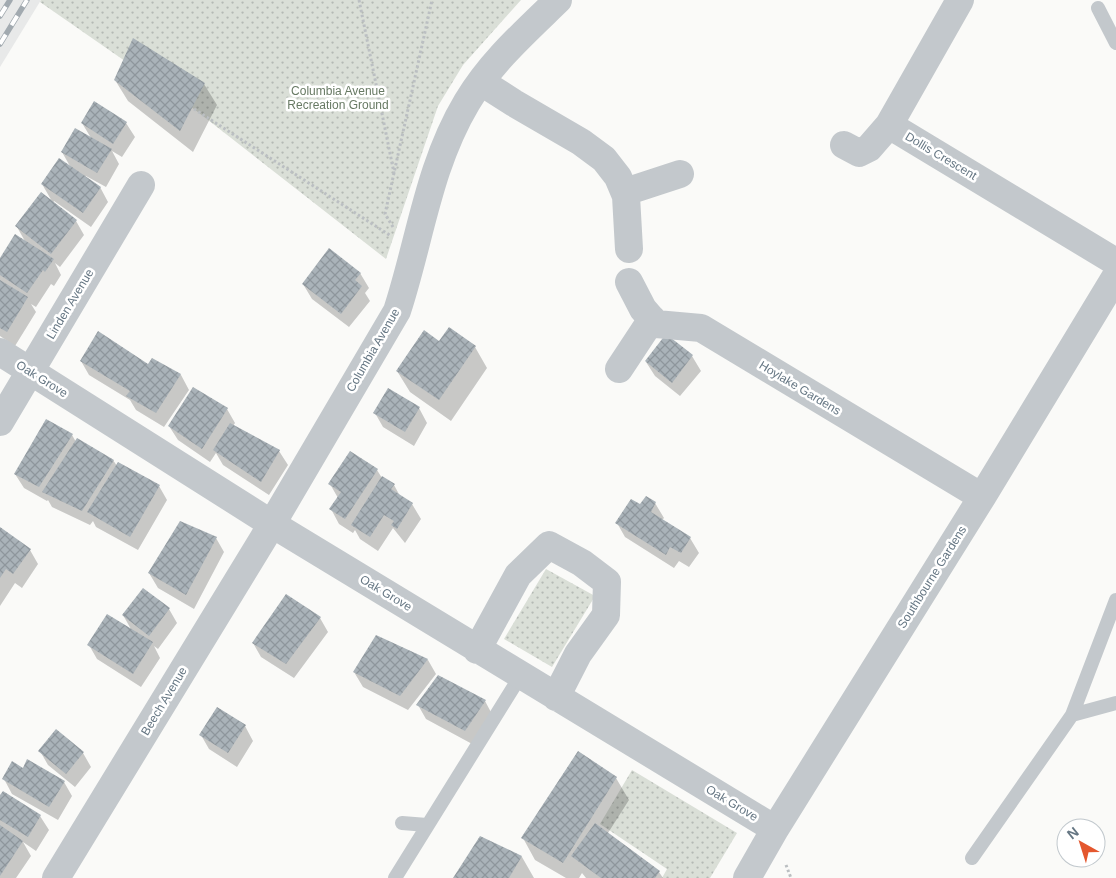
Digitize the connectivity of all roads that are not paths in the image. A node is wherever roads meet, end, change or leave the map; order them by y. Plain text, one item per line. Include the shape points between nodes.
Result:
1 (558, 0) edge
2 (960, 0) edge
3 (1098, 8) dead end
4 (1116, 42) edge
5 (481, 82) junction
6 (889, 125) junction
7 (844, 145) dead end
8 (680, 174) dead end
9 (141, 185) dead end
10 (624, 192) junction
11 (629, 249) dead end
12 (1116, 262) edge
13 (629, 282) dead end
14 (1113, 289) edge
15 (652, 319) junction
16 (0, 352) edge
17 (619, 370) dead end
18 (30, 371) junction
19 (0, 422) edge
20 (982, 497) junction
21 (272, 524) junction
22 (1116, 600) edge
23 (477, 650) junction
24 (521, 675) junction
25 (556, 697) junction
26 (1116, 703) edge
27 (1072, 715) junction
28 (402, 823) dead end
29 (428, 825) junction
30 (774, 829) junction
31 (972, 858) dead end
32 (756, 874) edge
33 (56, 878) edge
34 (395, 878) edge

1 - 5 street, Columbia Avenue via 515,40
2 - 6 street
3 - 4 lane
5 - 10 street via 604,159 618,177
5 - 21 street, Columbia Avenue via 456,122 440,159 397,311
6 - 7 street via 869,148 859,153
6 - 12 street, Dollis Crescent
8 - 10 street
9 - 18 street, Linden Avenue
10 - 11 street
13 - 15 street
14 - 20 street, Southbourne Gardens
15 - 17 street
15 - 20 street, Hoylake Gardens via 656,324 701,328
16 - 18 street, Oak Grove
18 - 19 street, Linden Avenue
18 - 21 street, Oak Grove
20 - 30 street, Southbourne Gardens
21 - 23 street, Oak Grove
21 - 33 street, Beech Avenue
22 - 27 lane
23 - 24 street, Oak Grove
23 - 25 street via 518,575 549,545 582,563 607,582 606,615 578,654
24 - 25 street, Oak Grove
24 - 29 lane
25 - 30 street, Oak Grove
26 - 27 lane
27 - 31 lane
28 - 29 lane
29 - 34 lane
30 - 32 street, Southbourne Gardens

